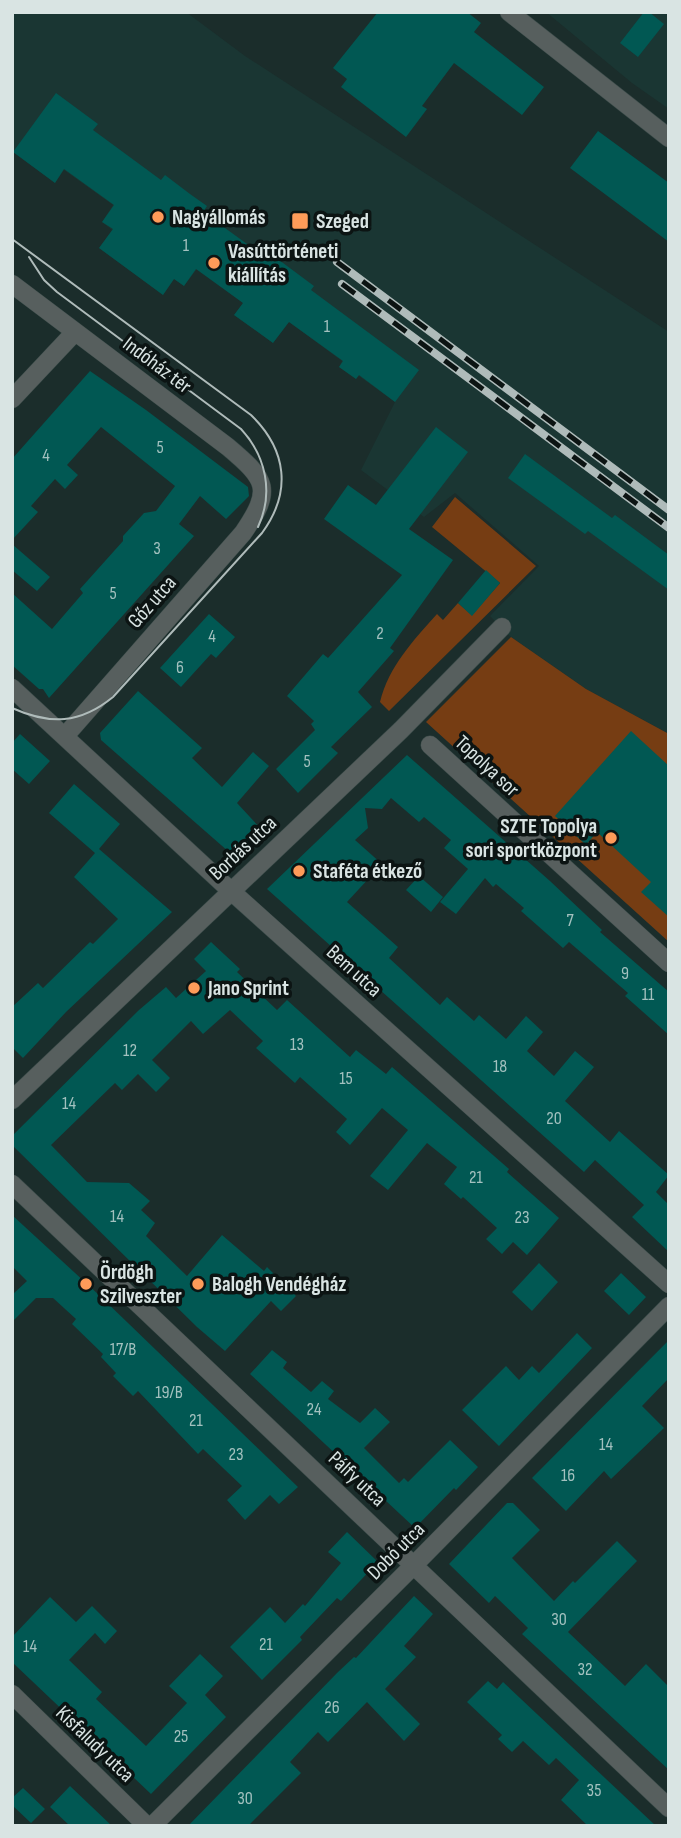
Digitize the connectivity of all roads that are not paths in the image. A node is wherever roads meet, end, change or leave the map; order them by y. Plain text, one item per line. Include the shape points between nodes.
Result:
1 (509, 12) edge
2 (669, 138) edge
3 (12, 284) edge
4 (75, 332) junction
5 (12, 398) edge
6 (262, 492) joint
7 (502, 626) dead end
8 (12, 688) edge
9 (65, 736) junction
10 (430, 745) dead end
11 (231, 891) junction
12 (669, 963) edge
13 (12, 1100) edge
14 (12, 1184) edge
15 (669, 1283) edge
16 (669, 1306) edge
17 (415, 1564) junction
18 (12, 1694) edge
19 (669, 1808) edge
20 (147, 1826) edge
21 (152, 1826) edge

1 - 2 street
3 - 4 street, Indóház tér
4 - 5 street
4 - 6 street, Indóház tér via 244,460 260,479
6 - 9 street, Gőz utca via 257,512 243,533
7 - 11 street, Borbás utca via 401,730
8 - 9 street, Bem utca
9 - 11 street, Bem utca
10 - 12 street, Topolya sor
11 - 13 street, Borbás utca
11 - 15 street, Bem utca
14 - 17 street, Pálfy utca
16 - 17 street, Dobó utca
17 - 19 street, Pálfy utca
17 - 21 street, Dobó utca
18 - 20 street, Kisfaludy utca

